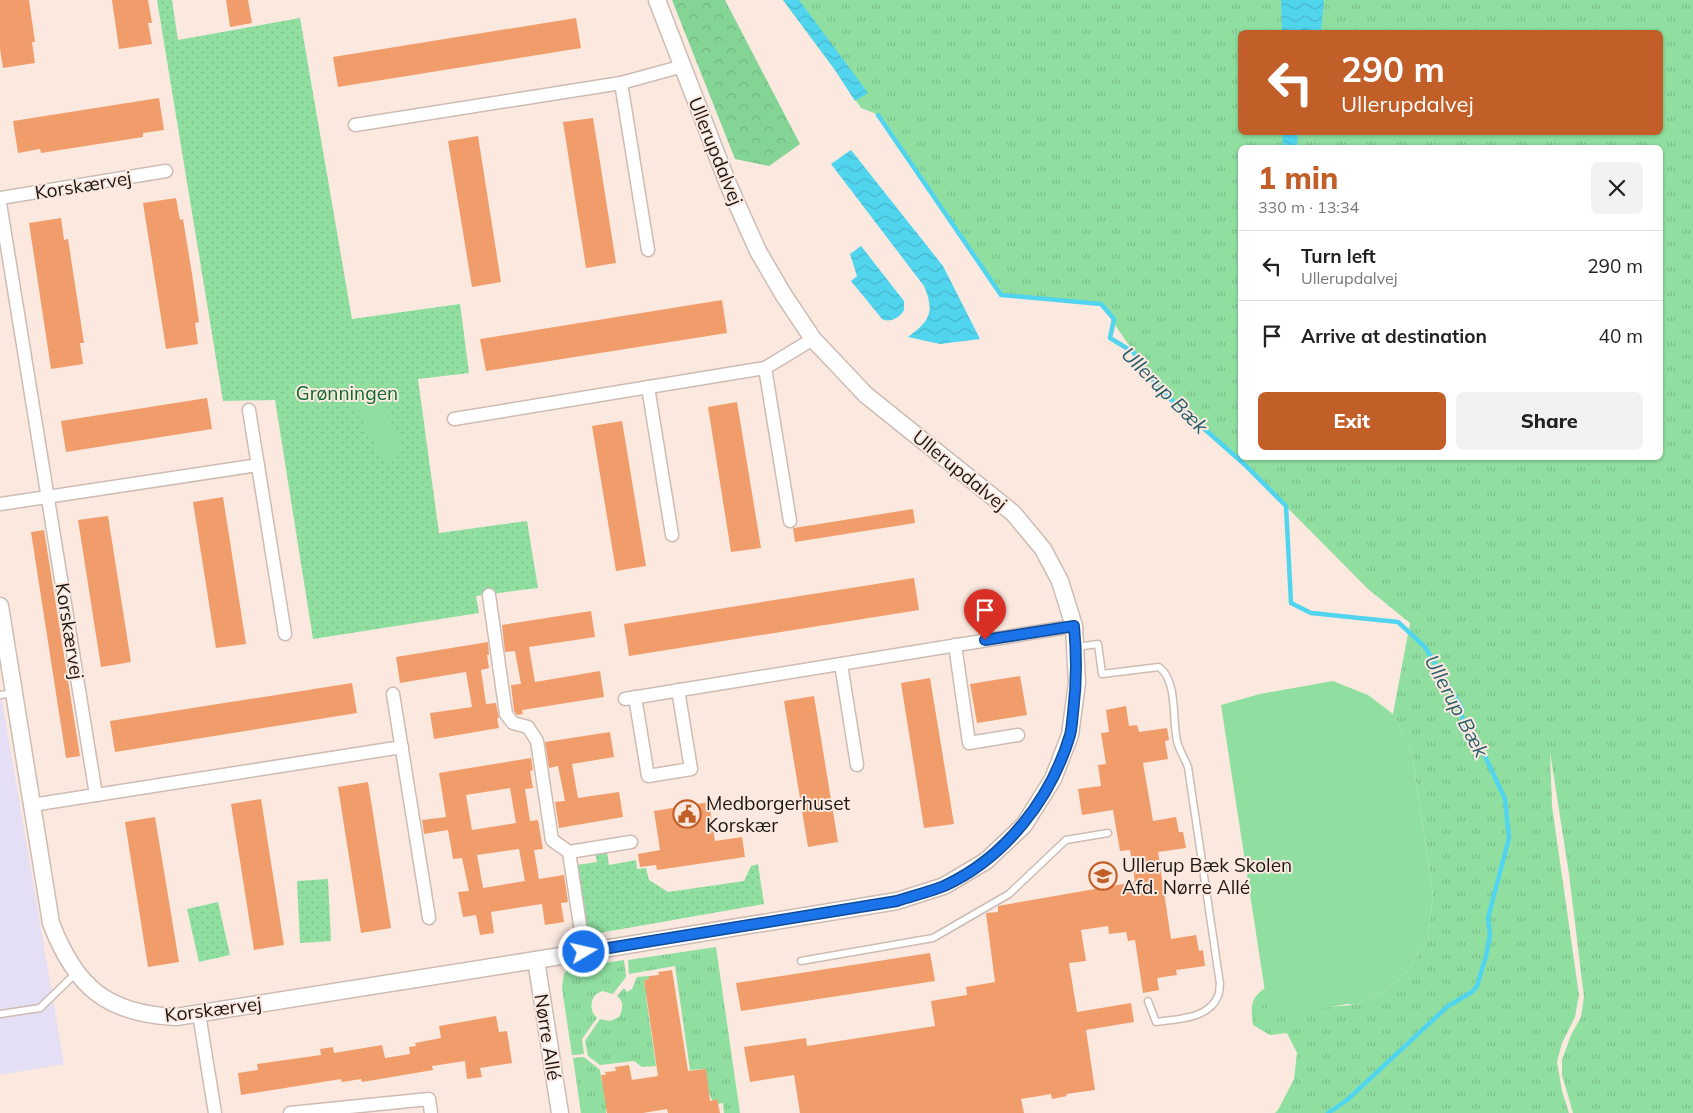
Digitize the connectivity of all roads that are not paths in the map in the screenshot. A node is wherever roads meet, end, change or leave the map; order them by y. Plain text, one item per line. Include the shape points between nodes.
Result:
1 (657, 0) edge
2 (682, 66) junction
3 (621, 83) junction
4 (354, 125) dead end
5 (166, 171) dead end
6 (0, 198) edge
7 (0, 203) edge
8 (648, 250) dead end
9 (813, 339) junction
10 (765, 368) junction
11 (648, 387) junction
12 (249, 410) dead end
13 (454, 419) dead end
14 (258, 465) junction
15 (48, 497) junction
16 (0, 504) edge
17 (790, 521) dead end
18 (672, 535) dead end
19 (489, 595) dead end
20 (0, 606) edge
21 (1074, 626) junction
22 (285, 634) dead end
23 (955, 645) junction
24 (1076, 647) junction
25 (841, 664) junction
26 (678, 690) junction
27 (7, 694) edge
28 (393, 694) dead end
29 (1018, 735) dead end
30 (402, 747) junction
31 (858, 765) dead end
32 (96, 795) junction
33 (32, 805) junction
34 (1108, 833) dead end
35 (631, 842) dead end
36 (569, 852) junction
37 (429, 918) dead end
38 (584, 952) junction
39 (536, 960) junction
40 (800, 960) dead end
41 (76, 973) junction
42 (1148, 1001) dead end
43 (0, 1014) edge
44 (199, 1014) junction
45 (215, 1113) edge
46 (290, 1113) edge
47 (431, 1113) edge
48 (560, 1113) edge

1 - 2 street, Ullerupdalvej
2 - 3 street
2 - 9 street, Ullerupdalvej via 728,184 758,250
3 - 4 street
3 - 8 street
5 - 6 street, Korskærvej
7 - 15 street, Korskærvej
9 - 10 street
9 - 21 street, Ullerupdalvej via 866,395 1013,512 1043,549 1060,581
10 - 11 street
10 - 17 street
11 - 13 street
11 - 18 street
12 - 14 street
14 - 15 street
14 - 22 street
15 - 16 street
15 - 32 street, Korskærvej
19 - 36 street via 506,714 513,723 528,727 537,741 552,840
20 - 27 street, Korskærvej
21 - 23 street
21 - 24 street, Ullerupdalvej
23 - 25 street
23 - 29 street via 970,743
24 - 38 street, Ullerupdalvej via 1077,683 1070,735 1053,779 1024,825 986,861 944,886 897,901
24 - 42 lane via 1098,644 1102,674 1159,667 1165,671 1170,685 1177,742 1188,767 1220,984 1218,996 1204,1012 1194,1017 1156,1022
25 - 26 street
25 - 31 street
26 - 26 street via 630,698 648,776 690,769
27 - 33 street, Korskærvej
28 - 30 street
30 - 32 street
30 - 37 street
32 - 33 street
33 - 41 street, Korskærvej via 51,923 61,949
34 - 40 lane via 1066,840 1009,894 933,938
35 - 36 street
36 - 38 street
38 - 39 street, Ullerupdalvej
39 - 44 street, Korskærvej
39 - 48 street, Nørre Allé
41 - 43 lane via 40,1008
41 - 44 street, Korskærvej via 108,1001 129,1011 152,1016
44 - 45 street
46 - 47 street via 429,1099

